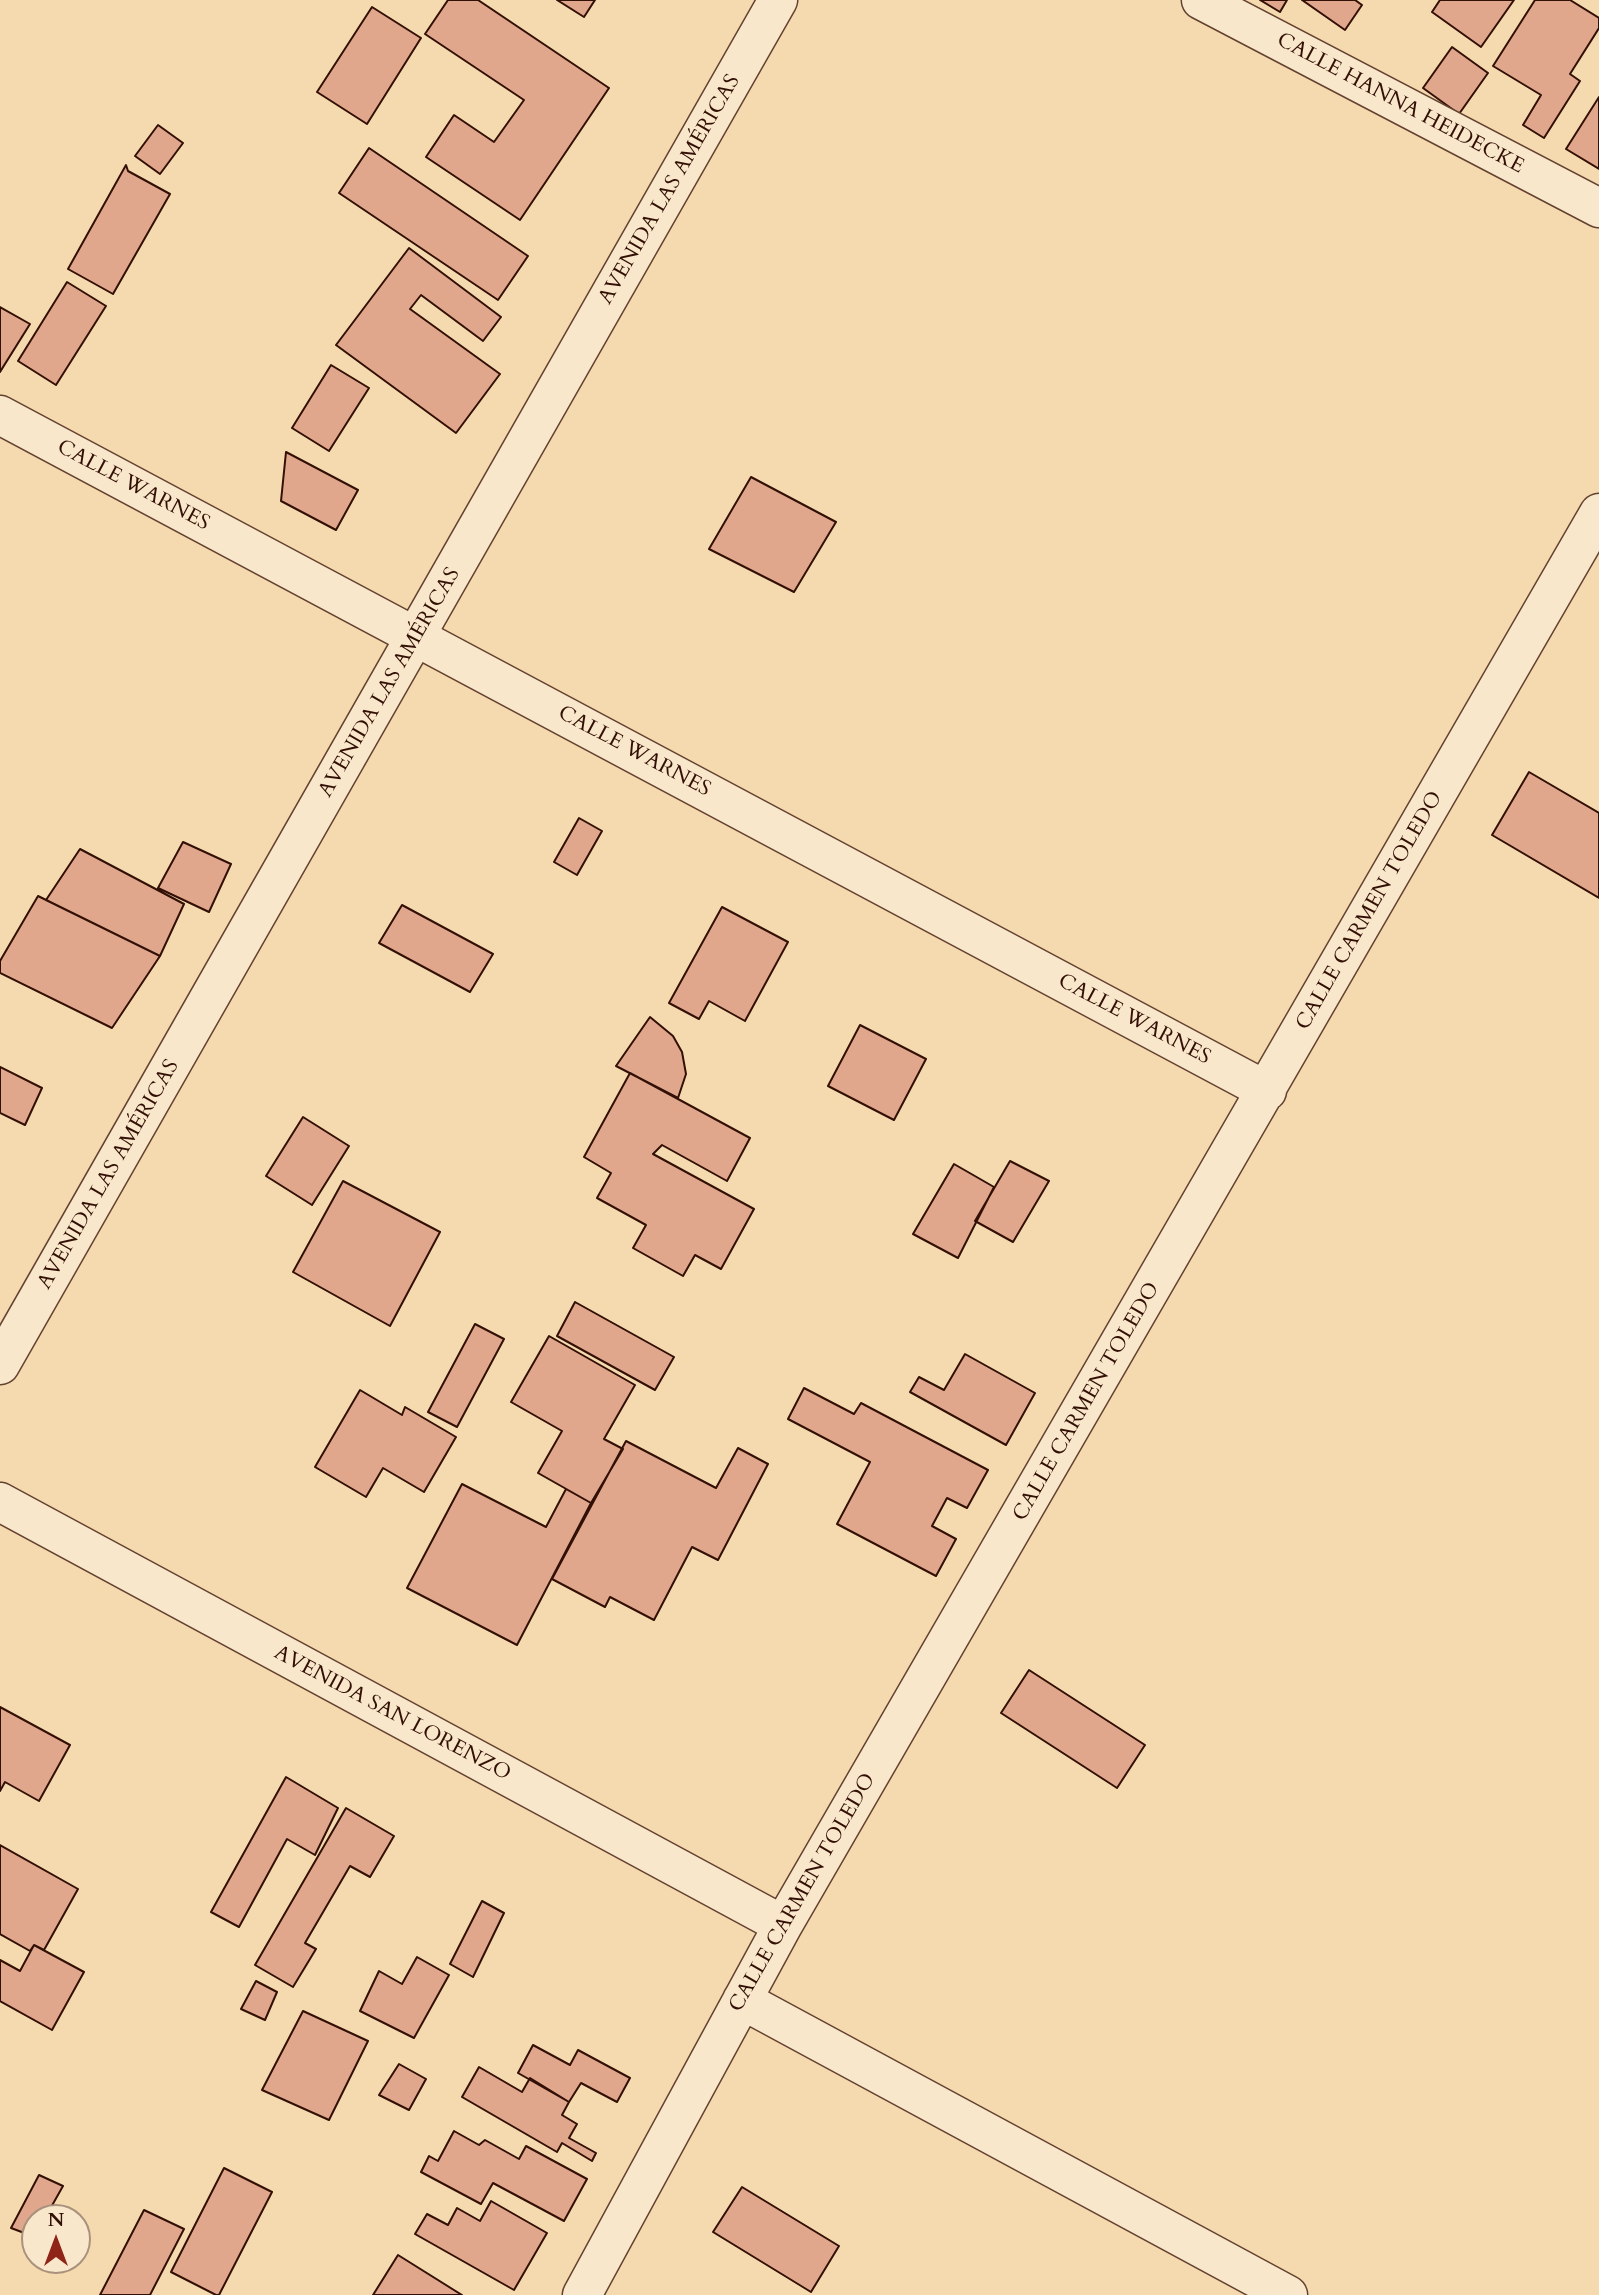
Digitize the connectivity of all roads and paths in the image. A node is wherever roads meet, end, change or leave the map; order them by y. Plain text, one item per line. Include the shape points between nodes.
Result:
1 (778, 0) edge
2 (1201, 0) edge
3 (1599, 208) edge
4 (0, 415) edge
5 (1599, 513) edge
6 (416, 636) junction
7 (1267, 1091) junction
8 (0, 1365) edge
9 (0, 1502) edge
10 (783, 1925) junction
11 (742, 2000) junction
12 (1235, 2283) edge
13 (582, 2295) edge
14 (1288, 2295) edge

1 - 6 street, AVENIDA LAS AMÉRICAS
2 - 3 street, CALLE HANNA HEIDECKE
4 - 6 street, CALLE WARNES
5 - 7 street, CALLE CARMEN TOLEDO
6 - 7 street, CALLE WARNES
6 - 8 street, AVENIDA LAS AMÉRICAS
7 - 10 street, CALLE CARMEN TOLEDO
9 - 10 street, AVENIDA SAN LORENZO
10 - 11 street, CALLE CARMEN TOLEDO
11 - 12 street
11 - 13 street, CALLE CARMEN TOLEDO
12 - 14 street

